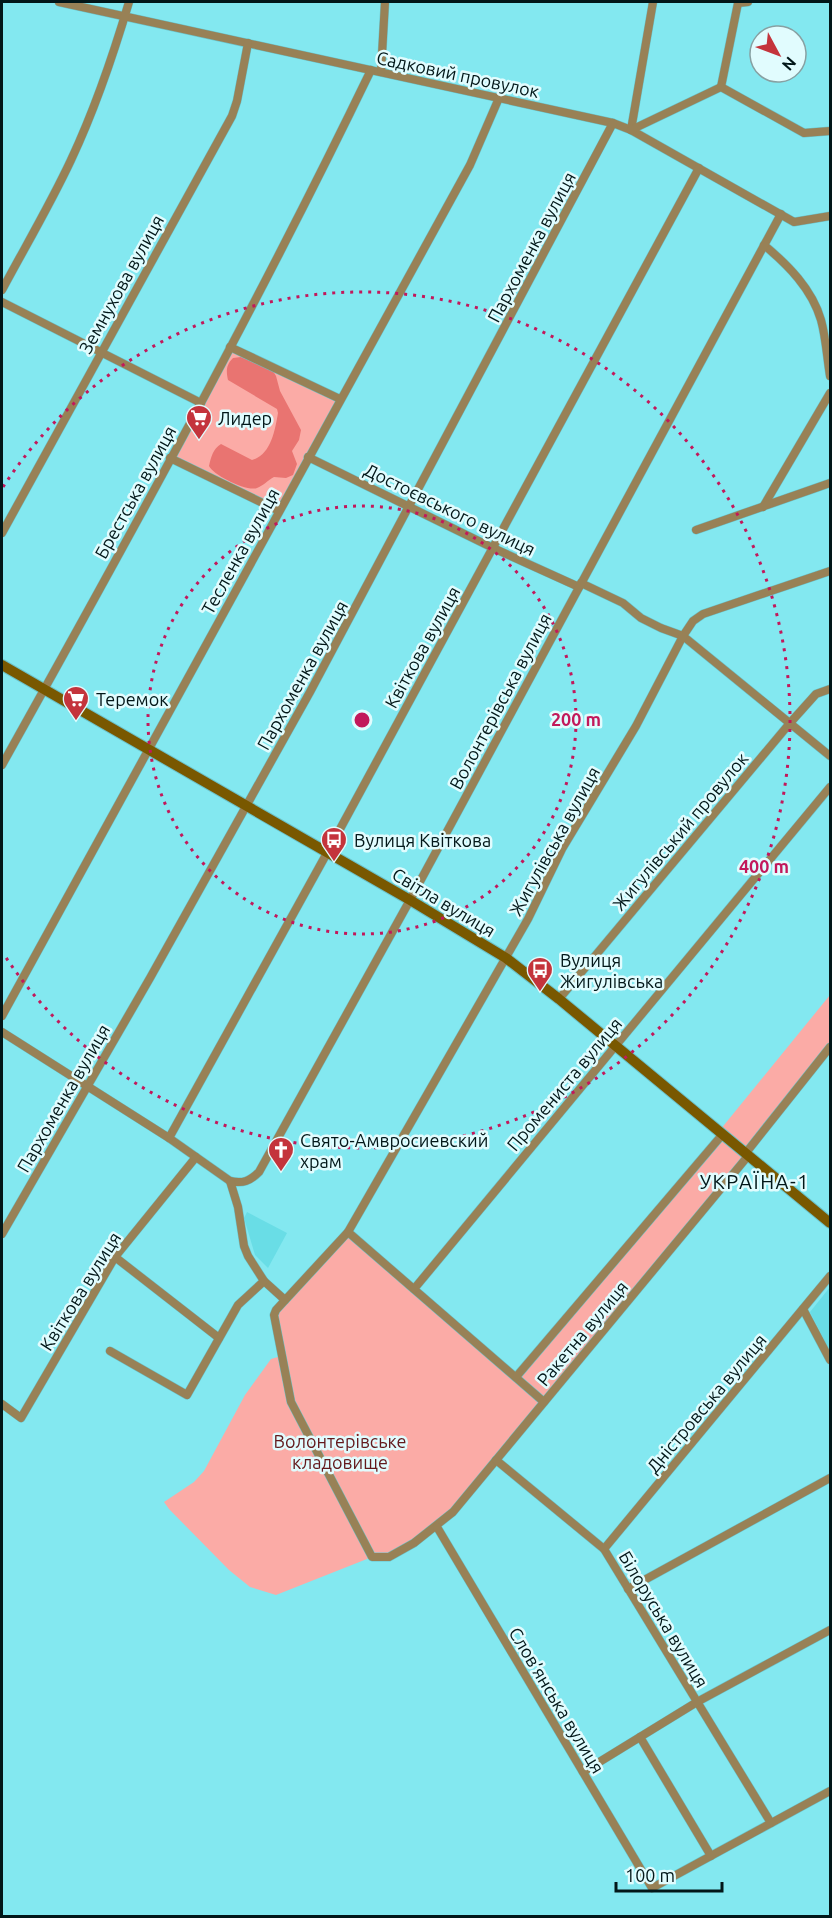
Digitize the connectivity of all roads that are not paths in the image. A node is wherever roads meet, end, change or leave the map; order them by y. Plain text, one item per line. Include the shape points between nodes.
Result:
1 (59, 2) edge
2 (129, 2) edge
3 (385, 2) edge
4 (653, 2) edge
5 (748, 2) edge
6 (125, 16) junction
7 (248, 43) junction
8 (371, 70) junction
9 (381, 72) junction
10 (721, 87) junction
11 (499, 98) junction
12 (613, 123) junction
13 (631, 130) junction
14 (831, 131) edge
15 (699, 168) junction
16 (781, 214) junction
17 (831, 216) edge
18 (764, 245) junction
19 (2, 290) edge
20 (2, 302) edge
21 (230, 347) junction
22 (101, 352) junction
23 (831, 376) edge
24 (831, 393) edge
25 (340, 399) junction
26 (201, 403) junction
27 (308, 457) junction
28 (170, 458) junction
29 (831, 483) edge
30 (410, 507) junction
31 (763, 507) junction
32 (279, 511) junction
33 (696, 530) dead end
34 (2, 533) edge
35 (493, 548) junction
36 (831, 571) edge
37 (580, 585) junction
38 (683, 636) junction
39 (2, 665) edge
40 (831, 689) edge
41 (44, 690) junction
42 (790, 723) junction
43 (148, 750) junction
44 (831, 756) edge
45 (2, 765) edge
46 (831, 788) edge
47 (247, 807) junction
48 (327, 853) junction
49 (410, 900) junction
50 (506, 958) junction
51 (559, 999) junction
52 (2, 1016) edge
53 (2, 1032) edge
54 (615, 1046) junction
55 (831, 1047) edge
56 (87, 1086) junction
57 (722, 1135) junction
58 (169, 1138) junction
59 (747, 1155) junction
60 (196, 1157) junction
61 (230, 1181) junction
62 (831, 1223) edge
63 (348, 1232) junction
64 (2, 1234) edge
65 (115, 1257) junction
66 (831, 1276) edge
67 (264, 1281) junction
68 (414, 1289) junction
69 (285, 1300) junction
70 (803, 1309) junction
71 (219, 1338) junction
72 (110, 1351) dead end
73 (831, 1360) edge
74 (516, 1377) junction
75 (544, 1402) junction
76 (2, 1404) edge
77 (496, 1461) junction
78 (831, 1478) edge
79 (437, 1527) junction
80 (604, 1549) junction
81 (628, 1589) junction
82 (831, 1630) edge
83 (697, 1702) junction
84 (640, 1737) junction
85 (583, 1772) junction
86 (831, 1791) edge
87 (771, 1823) junction
88 (711, 1856) junction

1 - 6 street, Садковий провулок
2 - 6 street
3 - 9 street
4 - 13 street
5 - 10 street via 738,3
6 - 7 street, Садковий провулок
6 - 19 street via 104,81 71,160
7 - 8 street, Садковий провулок
7 - 22 street, Земнухова вулиця via 232,116
8 - 9 street, Садковий провулок
8 - 21 street, Брестська вулиця
9 - 11 street, Садковий провулок
10 - 13 street
10 - 14 street via 804,133
11 - 12 street, Садковий провулок
11 - 25 street, Тесленка вулиця via 470,165
12 - 13 street, Садковий провулок
12 - 30 street, Пархоменка вулиця
13 - 15 street, Садковий провулок
15 - 16 street, Садковий провулок
15 - 35 street, Квіткова вулиця
16 - 17 street, Садковий провулок via 795,222
16 - 18 street, Волонтерівська вулиця
18 - 23 street via 798,278 811,298 821,320
18 - 37 street, Волонтерівська вулиця
20 - 22 street
21 - 25 street
21 - 26 street, Брестська вулиця
22 - 26 street
22 - 34 street, Земнухова вулиця
24 - 31 street
25 - 27 street, Тесленка вулиця
26 - 28 street, Брестська вулиця
27 - 30 street, Достоєвського вулиця
27 - 32 street, Тесленка вулиця
28 - 32 street
28 - 41 street, Брестська вулиця
29 - 31 street
30 - 35 street, Достоєвського вулиця
30 - 47 street, Пархоменка вулиця
31 - 33 street
32 - 43 street, Тесленка вулиця
35 - 37 street, Достоєвського вулиця
35 - 48 street, Квіткова вулиця
36 - 38 street, Жигулівська вулиця via 703,614
37 - 38 street, Достоєвського вулиця
37 - 49 street, Волонтерівська вулиця
38 - 42 street, Достоєвського вулиця
38 - 50 street, Жигулівська вулиця via 636,726 562,849
39 - 41 street, Світла вулиця
40 - 42 street, Жигулівський провулок via 816,694
41 - 43 street, Світла вулиця
41 - 45 street, Брестська вулиця
42 - 44 street, Достоєвського вулиця
42 - 51 street, Жигулівський провулок
43 - 47 street, Світла вулиця
43 - 52 street, Тесленка вулиця
46 - 54 street, Промениста вулиця
47 - 48 street, Світла вулиця
47 - 56 street, Пархоменка вулиця
48 - 49 street, Світла вулиця
48 - 58 street, Квіткова вулиця
49 - 50 street, Світла вулиця
49 - 61 street, Волонтерівська вулиця via 259,1172 246,1182
50 - 51 street, Світла вулиця
50 - 63 street, Жигулівська вулиця
51 - 54 street, Світла вулиця
53 - 56 street
54 - 57 street, Світла вулиця
54 - 68 street, Промениста вулиця
55 - 59 street, Ракетна вулиця
56 - 58 street
56 - 64 street, Пархоменка вулиця
57 - 59 street, Світла вулиця
57 - 74 street, Ракетна вулиця
58 - 60 street
59 - 62 street, Світла вулиця
59 - 75 street, Ракетна вулиця
60 - 61 street
60 - 65 street, Квіткова вулиця
61 - 67 street via 244,1246
63 - 68 street
63 - 69 street, Жигулівська вулиця
65 - 71 street
65 - 76 street, Квіткова вулиця via 21,1418
66 - 70 street, Дністровська вулиця
67 - 69 street
67 - 71 street via 238,1305
68 - 74 street
69 - 79 street, Ракетна вулиця via 273,1321 291,1402 372,1557 389,1557
70 - 73 street
70 - 80 street, Дністровська вулиця
71 - 72 street via 187,1395
74 - 75 street
75 - 77 street, Ракетна вулиця
77 - 79 street, Ракетна вулиця
77 - 80 street, Білоруська вулиця
78 - 81 street
79 - 85 street, Слов’янська вулиця
80 - 81 street, Білоруська вулиця
81 - 83 street, Білоруська вулиця
82 - 83 street
83 - 84 street
83 - 87 street, Білоруська вулиця
84 - 85 street
84 - 88 street
85 - 88 street, Слов’янська вулиця via 652,1888
86 - 87 street
87 - 88 street

